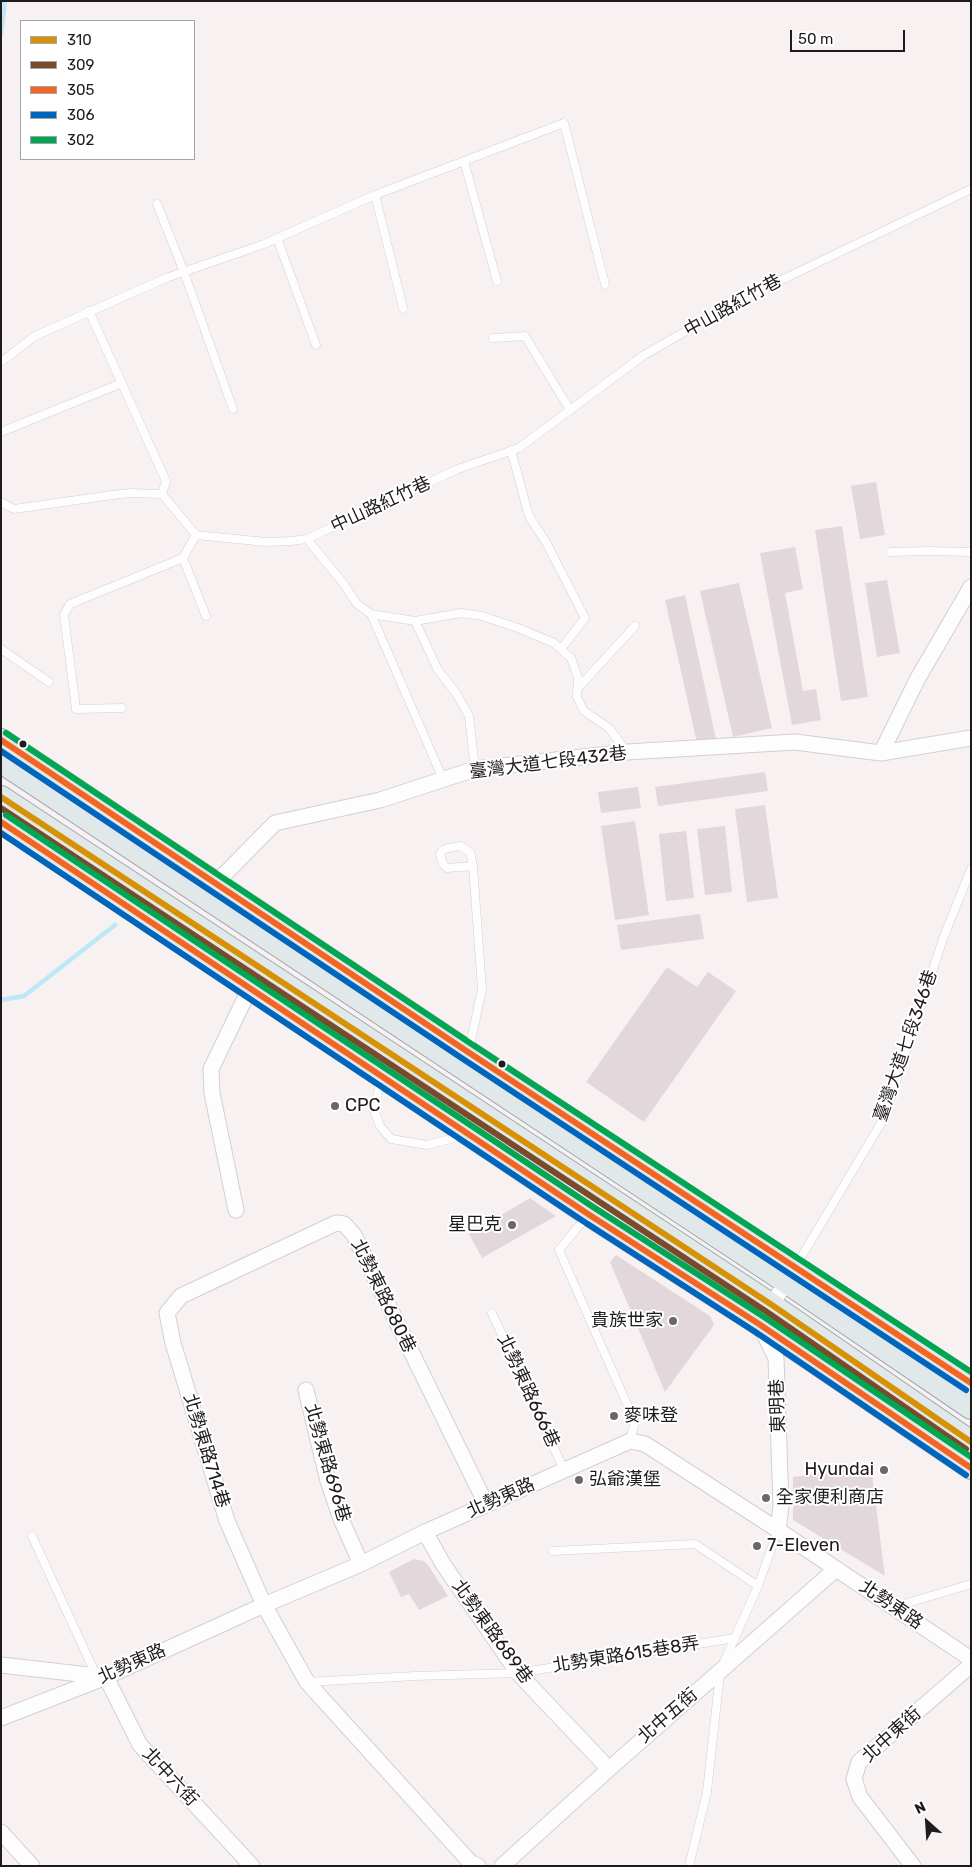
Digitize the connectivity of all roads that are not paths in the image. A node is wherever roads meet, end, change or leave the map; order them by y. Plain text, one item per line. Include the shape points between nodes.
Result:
1 (464, 161) junction
2 (971, 189) edge
3 (375, 195) junction
4 (157, 204) dead end
5 (277, 238) junction
6 (184, 272) junction
7 (497, 281) dead end
8 (605, 284) dead end
9 (403, 308) dead end
10 (89, 311) junction
11 (493, 338) dead end
12 (316, 345) dead end
13 (1, 362) edge
14 (122, 383) junction
15 (233, 409) dead end
16 (570, 410) junction
17 (1, 432) edge
18 (511, 450) junction
19 (162, 494) junction
20 (1, 502) edge
21 (196, 536) junction
22 (307, 539) junction
23 (891, 552) dead end
24 (971, 552) edge
25 (183, 558) junction
26 (971, 588) edge
27 (370, 614) junction
28 (206, 616) dead end
29 (415, 621) junction
30 (635, 626) dead end
31 (1, 649) edge
32 (561, 649) junction
33 (49, 682) dead end
34 (578, 689) junction
35 (122, 708) dead end
36 (971, 738) edge
37 (1, 740) edge
38 (627, 752) junction
39 (882, 754) junction
40 (1, 762) edge
41 (475, 769) junction
42 (443, 779) junction
43 (1, 797) edge
44 (1, 822) edge
45 (473, 866) dead end
46 (971, 869) edge
47 (216, 884) junction
48 (250, 988) junction
49 (401, 1037) junction
50 (468, 1052) junction
51 (382, 1076) junction
52 (479, 1113) junction
53 (465, 1131) junction
54 (236, 1210) dead end
55 (588, 1214) junction
56 (791, 1274) junction
57 (181, 1296) joint
58 (772, 1305) junction
59 (492, 1313) dead end
60 (759, 1324) junction
61 (971, 1382) edge
62 (306, 1390) dead end
63 (971, 1408) edge
64 (630, 1441) junction
65 (971, 1442) edge
66 (971, 1468) edge
67 (564, 1470) junction
68 (486, 1504) junction
69 (778, 1530) junction
70 (425, 1532) junction
71 (32, 1536) dead end
72 (553, 1551) dead end
73 (361, 1564) junction
74 (836, 1570) junction
75 (971, 1584) edge
76 (758, 1586) junction
77 (264, 1605) junction
78 (894, 1607) junction
79 (735, 1638) junction
80 (971, 1659) edge
81 (1, 1665) edge
82 (971, 1665) edge
83 (721, 1670) junction
84 (518, 1673) junction
85 (101, 1676) junction
86 (307, 1682) junction
87 (1, 1718) edge
88 (609, 1769) junction
89 (1, 1832) edge
90 (32, 1866) edge
91 (252, 1866) edge
92 (478, 1866) edge
93 (502, 1866) edge
94 (689, 1866) edge
95 (913, 1866) edge

1 - 3 lane
1 - 7 lane
1 - 8 lane via 564,122
2 - 16 lane, 中山路紅竹巷 via 746,297 644,355
3 - 5 lane
3 - 9 lane
4 - 6 lane
5 - 6 lane
5 - 12 lane
6 - 10 lane
6 - 15 lane
10 - 13 lane via 35,336
10 - 14 lane
11 - 16 lane via 524,336
14 - 17 lane
14 - 19 lane via 166,480
16 - 18 lane, 中山路紅竹巷 via 519,448
18 - 22 lane, 中山路紅竹巷 via 458,469
18 - 32 lane via 529,516 585,618
19 - 20 lane via 130,493 14,508
19 - 21 lane
21 - 22 lane, 中山路紅竹巷 via 266,542
21 - 25 lane
22 - 27 lane, 中山路紅竹巷 via 357,604
23 - 24 lane
25 - 28 lane
25 - 35 lane via 70,604 64,615 76,710
26 - 39 street via 918,678
27 - 29 lane
27 - 42 lane
29 - 32 lane via 461,613 482,616 554,643
29 - 41 lane via 438,670 469,716
30 - 34 lane
31 - 33 lane
32 - 34 lane via 571,658
34 - 38 lane via 577,697 584,710 608,728
36 - 39 street
37 - 47 main road
38 - 39 street, 臺灣大道七段432巷 via 796,742
38 - 41 street, 臺灣大道七段432巷
40 - 49 main road
41 - 42 street, 臺灣大道七段432巷
42 - 47 street, 臺灣大道七段432巷 via 380,800 275,823
43 - 49 main road
44 - 48 main road
45 - 50 lane via 482,989
46 - 56 lane, 臺灣大道七段346巷 via 944,936 884,1118
47 - 49 main road
48 - 51 main road
48 - 54 street via 211,1069 212,1093
49 - 50 main road
49 - 51 lane
49 - 52 main road
49 - 56 main road
50 - 56 main road
51 - 53 main road
51 - 53 lane via 374,1110 380,1126 391,1139 427,1145 451,1139
52 - 53 lane
52 - 58 main road
53 - 55 main road
55 - 60 main road
55 - 64 lane via 560,1250 635,1422
56 - 58 street
56 - 61 main road
56 - 63 main road
57 - 68 street, 北勢東路680巷 via 336,1223 344,1224 354,1235
57 - 77 street, 北勢東路714巷 via 167,1312 173,1343 227,1521
58 - 60 street
58 - 65 main road
59 - 67 lane, 北勢東路666巷
60 - 66 main road
60 - 69 street, 東明巷 via 776,1358 781,1506
62 - 73 street, 北勢東路696巷 via 328,1481
64 - 67 street, 北勢東路
64 - 69 street, 北勢東路 via 645,1444
67 - 68 street, 北勢東路
68 - 70 street, 北勢東路
69 - 74 street, 北勢東路
69 - 76 lane
70 - 73 street, 北勢東路
70 - 84 street, 北勢東路689巷 via 443,1564
71 - 85 lane
72 - 76 lane via 695,1544
73 - 77 street, 北勢東路
74 - 78 street, 北勢東路
74 - 83 street, 北中五街
75 - 78 lane
76 - 79 lane
77 - 85 street, 北勢東路
77 - 86 street
78 - 80 street, 北勢東路
79 - 83 lane
79 - 84 lane, 北勢東路615巷8弄
81 - 85 street
82 - 95 street, 北中東街 via 859,1762 854,1779 860,1797
83 - 88 street, 北中五街
83 - 94 lane via 708,1792
84 - 86 lane, 北勢東路615巷8弄
84 - 88 street, 北勢東路689巷
85 - 87 street, 北勢東路
85 - 91 street, 北中六街 via 140,1745
86 - 92 street via 470,1862
88 - 93 street, 北中五街
89 - 90 street

